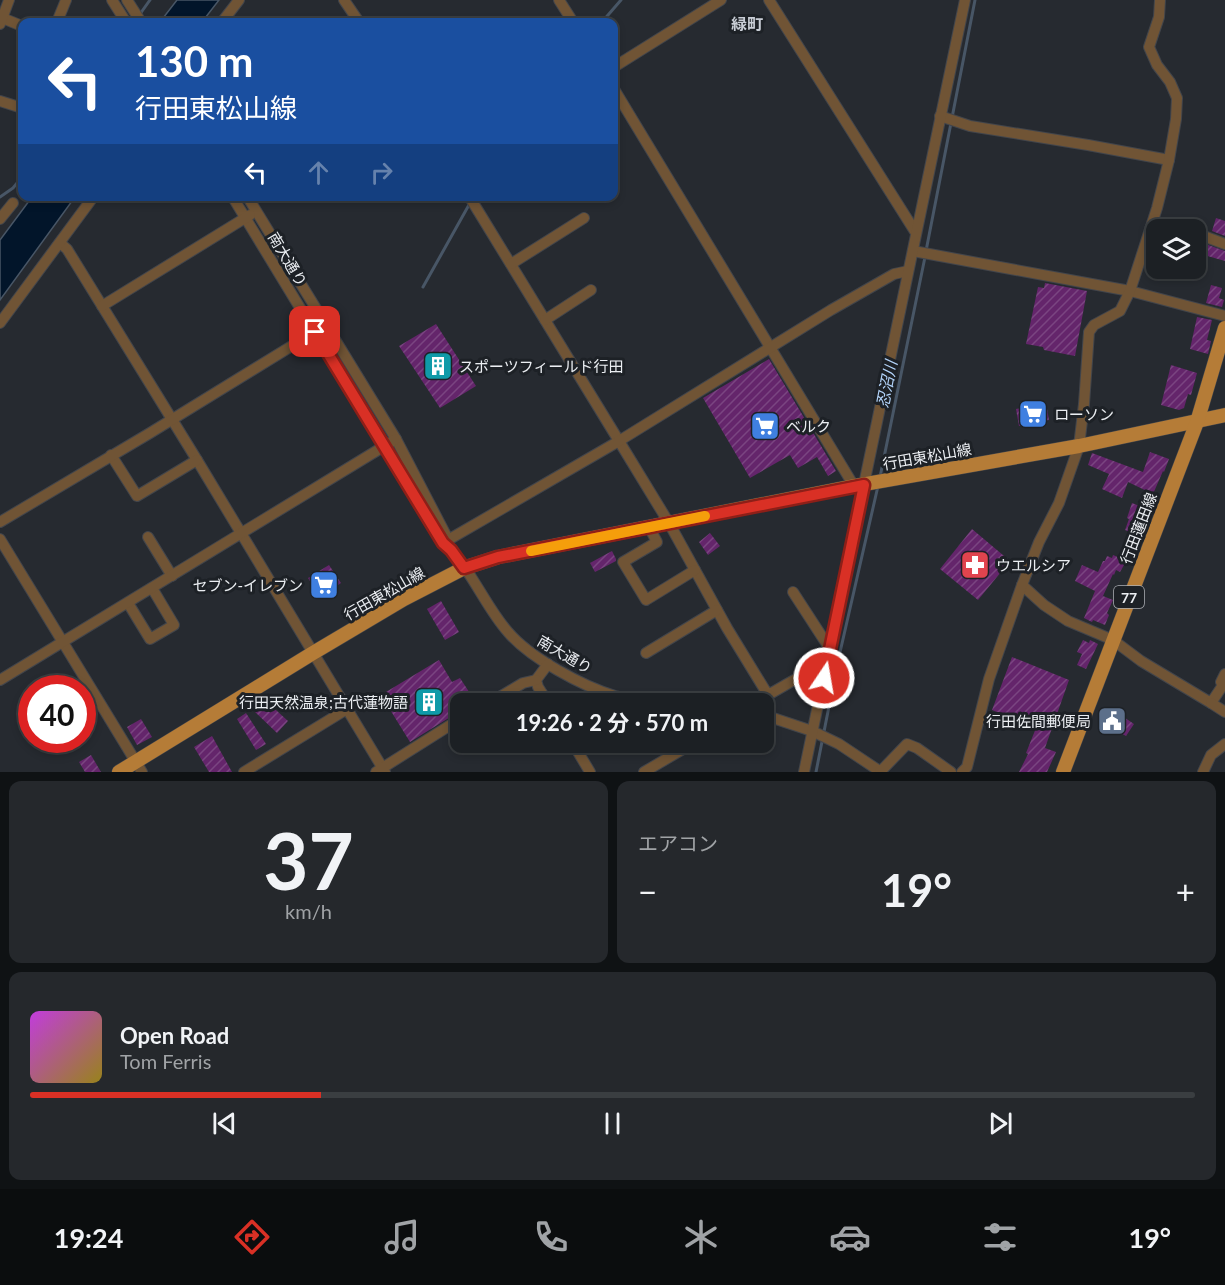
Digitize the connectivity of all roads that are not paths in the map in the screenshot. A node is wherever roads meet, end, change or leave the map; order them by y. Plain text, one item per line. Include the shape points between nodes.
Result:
1 (9, 0) edge
2 (66, 0) edge
3 (112, 0) edge
4 (239, 0) edge
5 (344, 0) edge
6 (559, 0) edge
7 (721, 0) edge
8 (769, 0) edge
9 (965, 0) edge
10 (1160, 0) edge
11 (131, 3) edge
12 (119, 10) junction
13 (59, 18) edge
14 (124, 18) edge
15 (139, 18) edge
16 (225, 18) edge
17 (356, 18) edge
18 (570, 18) edge
19 (1, 20) edge
20 (18, 25) edge
21 (618, 64) edge
22 (618, 96) edge
23 (0, 100) edge
24 (18, 107) edge
25 (940, 116) junction
26 (1169, 160) junction
27 (90, 201) edge
28 (235, 201) edge
29 (250, 201) edge
30 (472, 201) edge
31 (13, 203) dead end
32 (256, 211) junction
33 (245, 218) junction
34 (584, 218) dead end
35 (0, 219) edge
36 (916, 234) junction
37 (1206, 237) dead end
38 (60, 243) junction
39 (1225, 244) edge
40 (913, 251) junction
41 (511, 264) junction
42 (908, 271) junction
43 (591, 290) dead end
44 (1130, 291) junction
45 (102, 306) junction
46 (1225, 316) edge
47 (545, 320) junction
48 (0, 323) edge
49 (326, 325) junction
50 (1225, 328) edge
51 (315, 332) junction
52 (771, 347) junction
53 (1225, 415) edge
54 (172, 420) junction
55 (1197, 422) junction
56 (396, 439) junction
57 (619, 441) junction
58 (384, 446) junction
59 (1079, 446) junction
60 (111, 454) junction
61 (197, 460) junction
62 (859, 485) junction
63 (0, 522) edge
64 (669, 523) junction
65 (649, 527) junction
66 (241, 534) junction
67 (148, 537) dead end
68 (0, 539) edge
69 (450, 545) junction
70 (464, 568) junction
71 (695, 570) junction
72 (172, 576) junction
73 (1022, 585) junction
74 (152, 588) junction
75 (793, 592) dead end
76 (128, 603) junction
77 (717, 610) junction
78 (63, 640) junction
79 (1113, 640) junction
80 (830, 649) junction
81 (646, 652) dead end
82 (313, 653) junction
83 (827, 661) junction
84 (548, 664) junction
85 (1225, 674) edge
86 (0, 680) edge
87 (536, 680) junction
88 (506, 693) edge
89 (542, 693) edge
90 (607, 693) edge
91 (1210, 703) junction
92 (347, 709) junction
93 (1225, 712) edge
94 (774, 718) edge
95 (450, 726) edge
96 (812, 731) junction
97 (1225, 744) edge
98 (579, 753) edge
99 (680, 753) edge
100 (139, 767) edge
101 (658, 769) edge
102 (382, 771) edge
103 (119, 772) edge
104 (244, 772) edge
105 (590, 772) edge
106 (644, 772) edge
107 (804, 772) edge
108 (880, 772) edge
109 (951, 772) edge
110 (962, 772) edge
111 (1063, 772) edge
112 (1203, 772) edge

1 - 19 street
2 - 13 street
3 - 12 street
4 - 16 street
5 - 17 street
6 - 18 street
7 - 21 street
8 - 36 street
9 - 25 street
10 - 26 street via 1149,47 1177,98
11 - 12 street
11 - 15 street
12 - 14 street
19 - 20 street
22 - 52 street
23 - 24 street
25 - 26 street via 970,126
25 - 36 street
26 - 44 street via 1158,208
27 - 38 street
28 - 33 street, 南大通り
29 - 32 street, 南大通り
30 - 41 street
31 - 35 street
32 - 33 street
32 - 49 street, 南大通り
33 - 45 street
33 - 51 street, 南大通り
34 - 41 street
36 - 40 street
37 - 39 street
38 - 45 street
38 - 48 street
40 - 42 street
40 - 44 street
41 - 47 street
42 - 52 street via 894,274
42 - 62 street
43 - 47 street
44 - 46 street
44 - 59 street via 1120,311 1089,332
45 - 54 street
47 - 57 street
49 - 51 street
49 - 56 street, 南大通り
50 - 55 main road, 行田蓮田線 / 77
51 - 54 street
51 - 58 street, 南大通り
52 - 57 street
52 - 62 street
53 - 55 main road, 行田東松山線
54 - 60 street
54 - 61 street
55 - 59 main road, 行田東松山線
55 - 79 main road, 行田蓮田線 / 77
56 - 58 street
56 - 69 street, 南大通り
57 - 64 street
57 - 69 street
58 - 66 street
58 - 69 street, 南大通り via 443,543
59 - 62 main road, 行田東松山線
59 - 73 street via 1059,503
60 - 61 street via 137,496
60 - 63 street
61 - 66 street
62 - 64 main road, 行田東松山線
62 - 80 street
64 - 65 main road, 行田東松山線
64 - 71 street
65 - 70 main road, 行田東松山線 via 498,557
65 - 71 street via 657,542 623,562 646,600
66 - 72 street
66 - 82 street
67 - 72 street
68 - 78 street
69 - 70 street, 南大通り
70 - 82 main road, 行田東松山線
70 - 84 street, 南大通り via 508,633
71 - 77 street
72 - 74 street
73 - 79 street via 1068,621
73 - 110 street via 989,679 967,767
74 - 76 street
74 - 76 street via 174,625 150,639
75 - 80 street
76 - 78 street
77 - 81 street
77 - 83 street via 768,694
78 - 86 street
78 - 100 street
79 - 91 street
79 - 111 main road, 行田蓮田線 / 77
80 - 83 street
82 - 92 street
82 - 100 main road, 行田東松山線
83 - 96 street
84 - 87 street
84 - 90 street, 南大通り
85 - 91 street via 1223,685
87 - 88 street
87 - 89 street
91 - 93 street
92 - 102 street
92 - 104 street
94 - 96 street
95 - 102 street
96 - 107 street
96 - 108 street via 840,744
97 - 112 street via 1211,755
98 - 105 street
99 - 101 street
100 - 103 main road, 行田東松山線
101 - 106 street
108 - 109 street via 907,744

